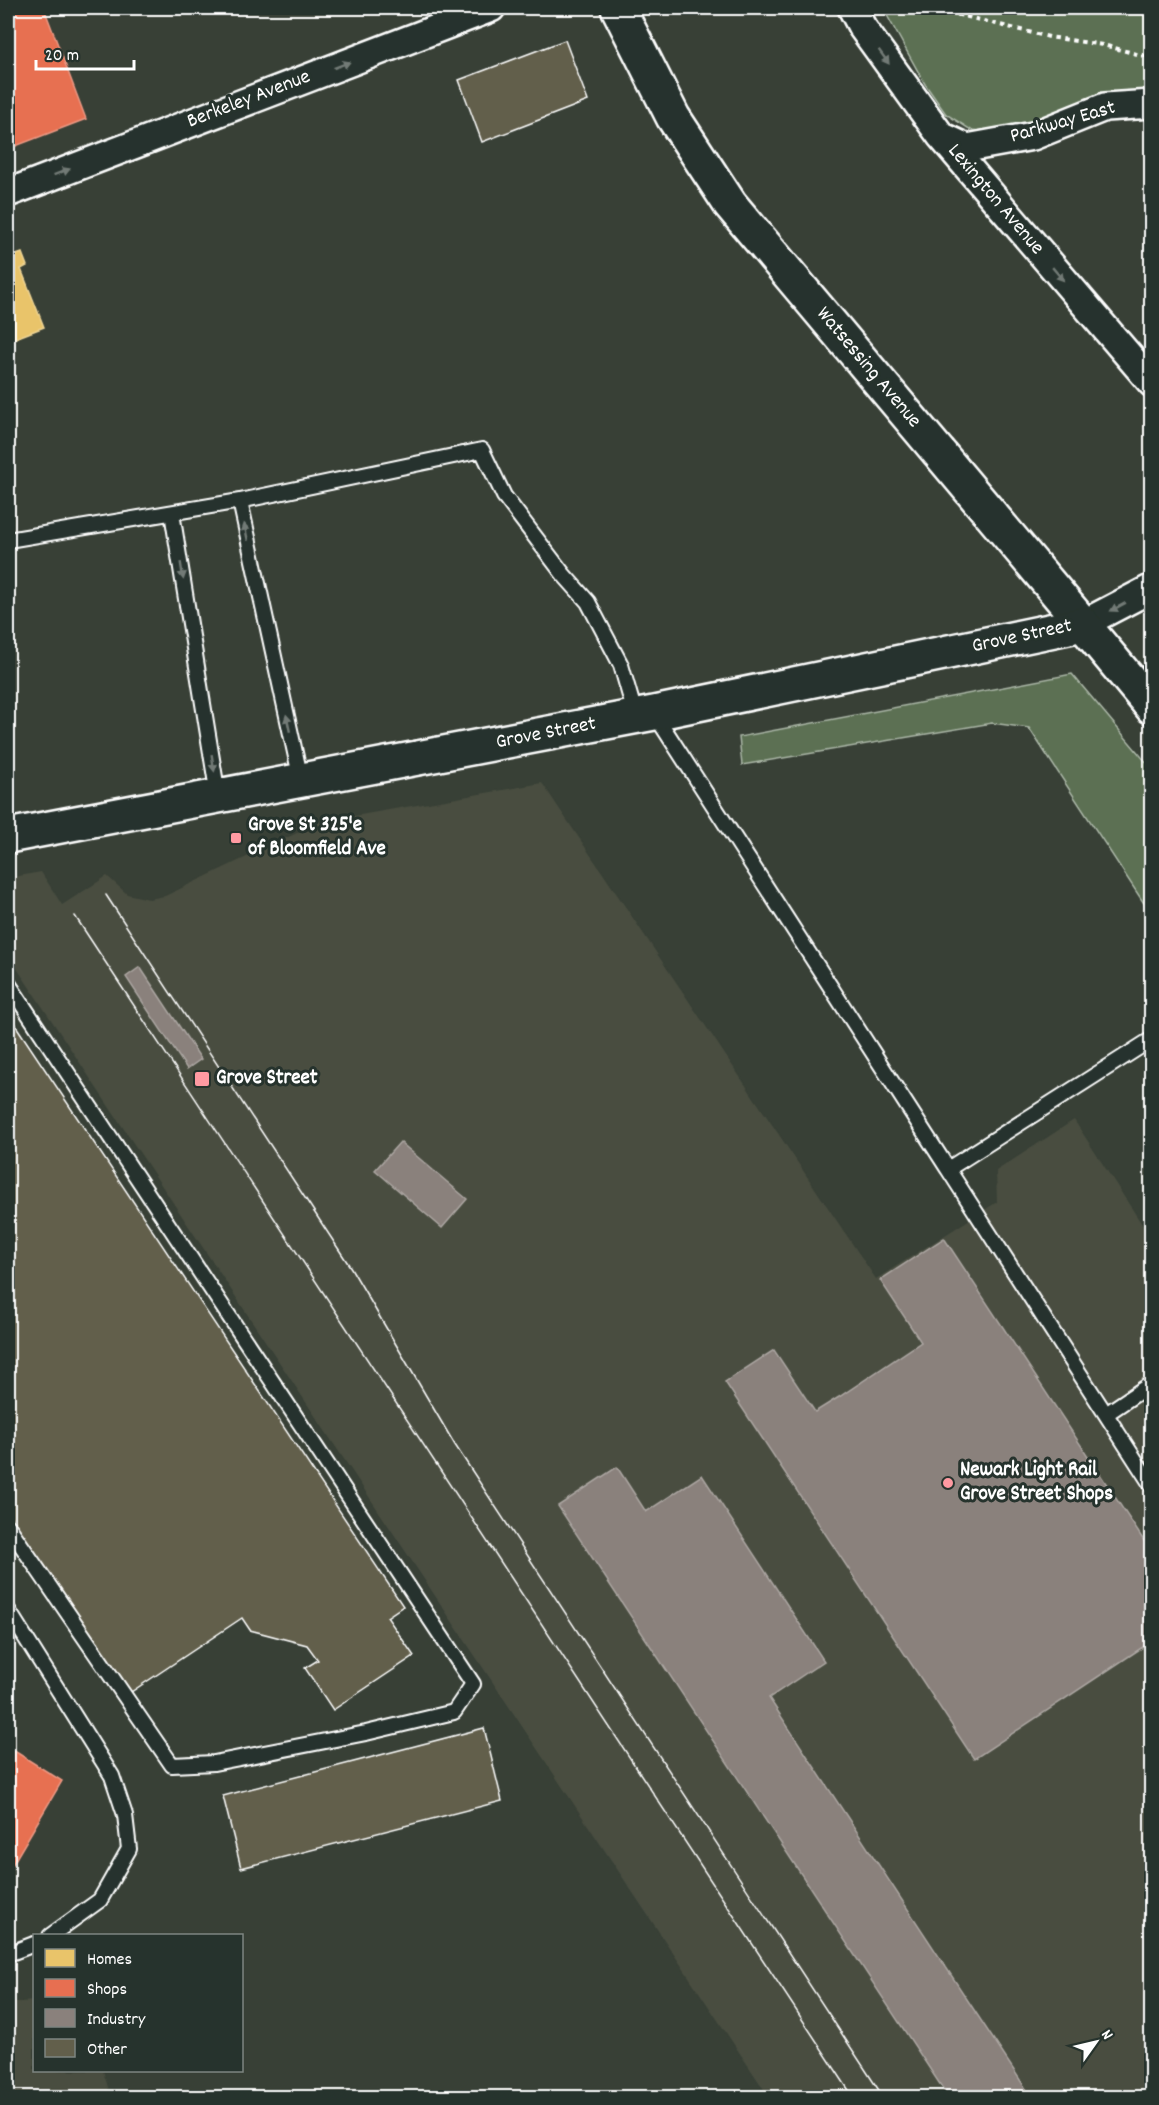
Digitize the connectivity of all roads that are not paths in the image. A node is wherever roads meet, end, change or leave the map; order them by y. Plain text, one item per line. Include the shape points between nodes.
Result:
1 (491, 8) edge
2 (618, 8) edge
3 (852, 8) edge
4 (1152, 104) edge
5 (941, 136) junction
6 (8, 193) edge
7 (1152, 382) edge
8 (240, 501) junction
9 (172, 513) junction
10 (8, 540) edge
11 (1152, 588) edge
12 (1083, 624) junction
13 (1152, 707) edge
14 (645, 715) junction
15 (301, 780) junction
16 (218, 796) junction
17 (8, 836) edge
18 (8, 982) edge
19 (1152, 1039) edge
20 (948, 1169) junction
21 (1152, 1383) edge
22 (1106, 1414) junction
23 (1152, 1486) edge
24 (8, 1526) edge
25 (8, 1610) edge
26 (51, 1934) edge
27 (33, 1944) edge
28 (8, 1954) edge

6 -> 1 street, Berkeley Avenue
2 - 12 main road, Watsessing Avenue via 673,117 730,204
3 -> 5 street, Lexington Avenue
4 - 5 street, Parkway East via 1105,107 1034,136 967,147
5 -> 7 street, Lexington Avenue
8 - 9 lane
8 - 14 lane via 482,450 504,496 588,602
15 -> 8 lane
9 - 10 lane
9 -> 16 lane
11 -> 12 street
12 - 13 main road, Watsessing Avenue
12 - 14 main road, Grove Street
14 - 15 main road, Grove Street
14 - 20 lane
15 - 16 main road, Grove Street
16 - 17 main road, Grove Street
18 - 24 lane via 473,1684 454,1712 214,1763 172,1765
19 - 20 lane
20 - 22 lane
21 - 22 lane
22 - 23 lane
25 - 26 lane via 112,1776 125,1815 129,1849 100,1900
27 - 28 lane

